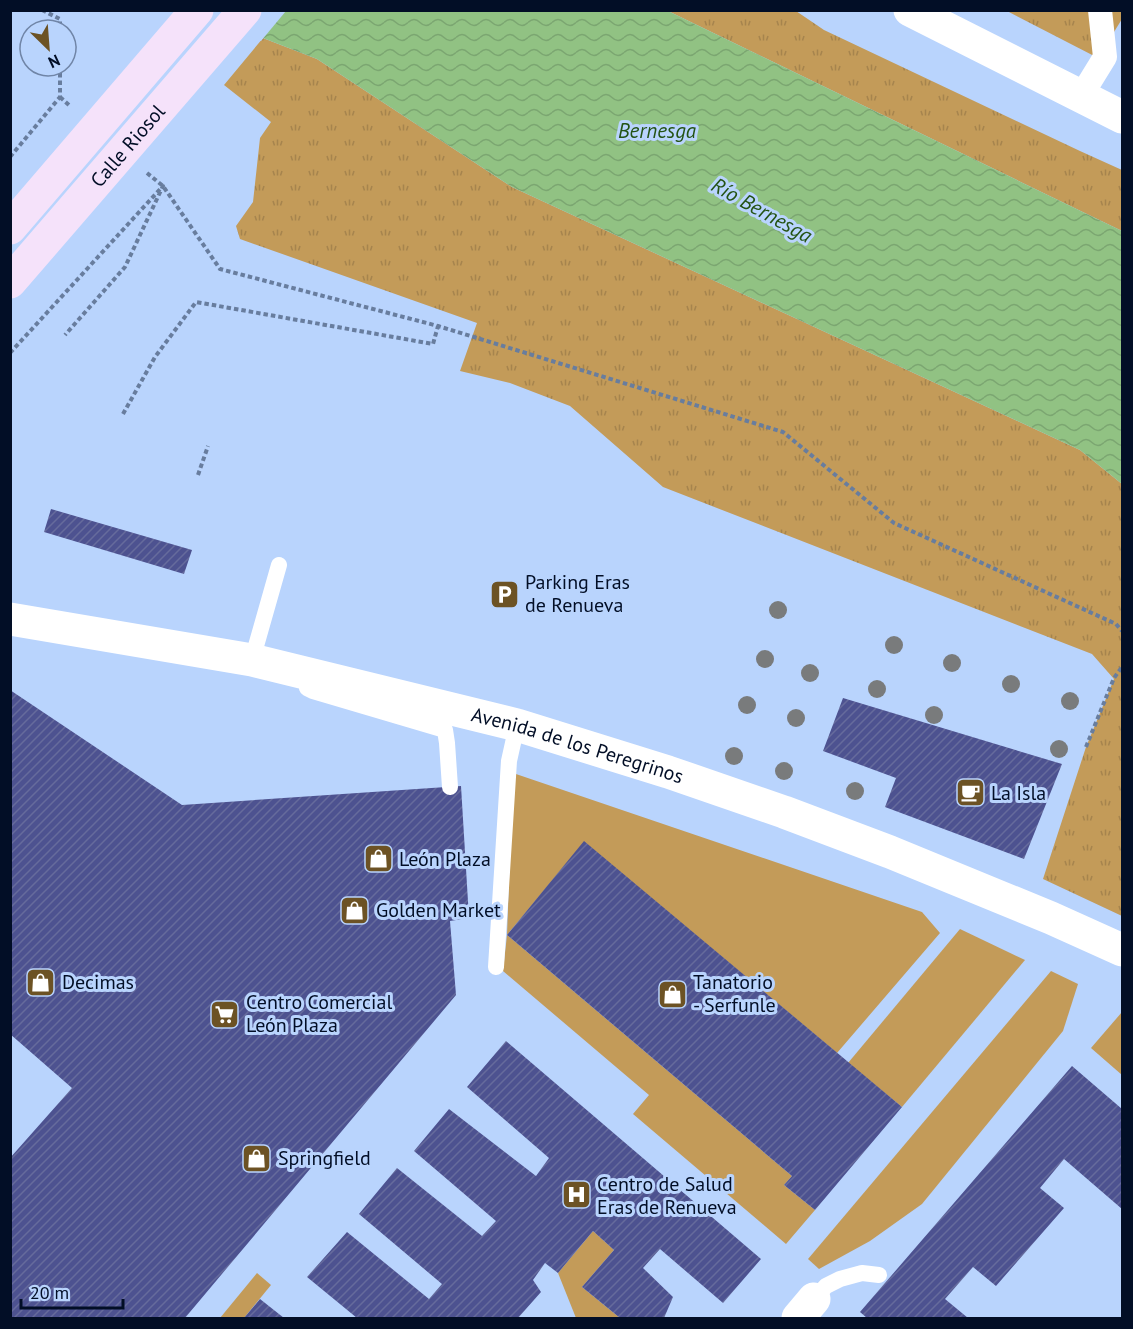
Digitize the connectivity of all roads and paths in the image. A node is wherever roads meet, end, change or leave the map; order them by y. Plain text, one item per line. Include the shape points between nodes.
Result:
1 (42, 10) edge
2 (197, 10) edge
3 (245, 10) edge
4 (910, 10) edge
5 (1100, 10) edge
6 (58, 18) edge
7 (60, 78) edge
8 (1081, 96) junction
9 (60, 97) junction
10 (73, 109) dead end
11 (1122, 117) edge
12 (10, 157) edge
13 (145, 171) dead end
14 (163, 186) junction
15 (10, 228) edge
16 (10, 282) edge
17 (438, 326) junction
18 (64, 335) dead end
19 (10, 353) edge
20 (123, 414) dead end
21 (208, 446) dead end
22 (198, 475) dead end
23 (279, 565) dead end
24 (10, 620) edge
25 (1122, 631) edge
26 (260, 662) junction
27 (1122, 667) edge
28 (517, 725) junction
29 (1086, 747) dead end
30 (450, 787) dead end
31 (1122, 950) edge
32 (496, 967) dead end
33 (879, 1275) dead end
34 (806, 1309) edge

1 - 6 path
2 - 15 main road, Calle Riosol
3 - 16 main road, Calle Riosol
4 - 8 street
5 - 8 street via 1105,57
7 - 9 path
8 - 11 street
9 - 10 path
9 - 12 path
13 - 14 path
14 - 17 path via 220,269
14 - 18 path via 125,267
14 - 19 path
17 - 20 path via 433,344 196,302 155,357
17 - 25 path via 783,432 894,523 1116,624
21 - 22 path
23 - 26 lane
24 - 26 street, Avenida de los Peregrinos
26 - 28 street, Avenida de los Peregrinos
26 - 30 lane via 313,691 445,730
27 - 29 path
28 - 31 street, Avenida de los Peregrinos via 784,812 890,852
28 - 32 lane via 509,761
33 - 34 lane via 862,1273 840,1279 826,1286

